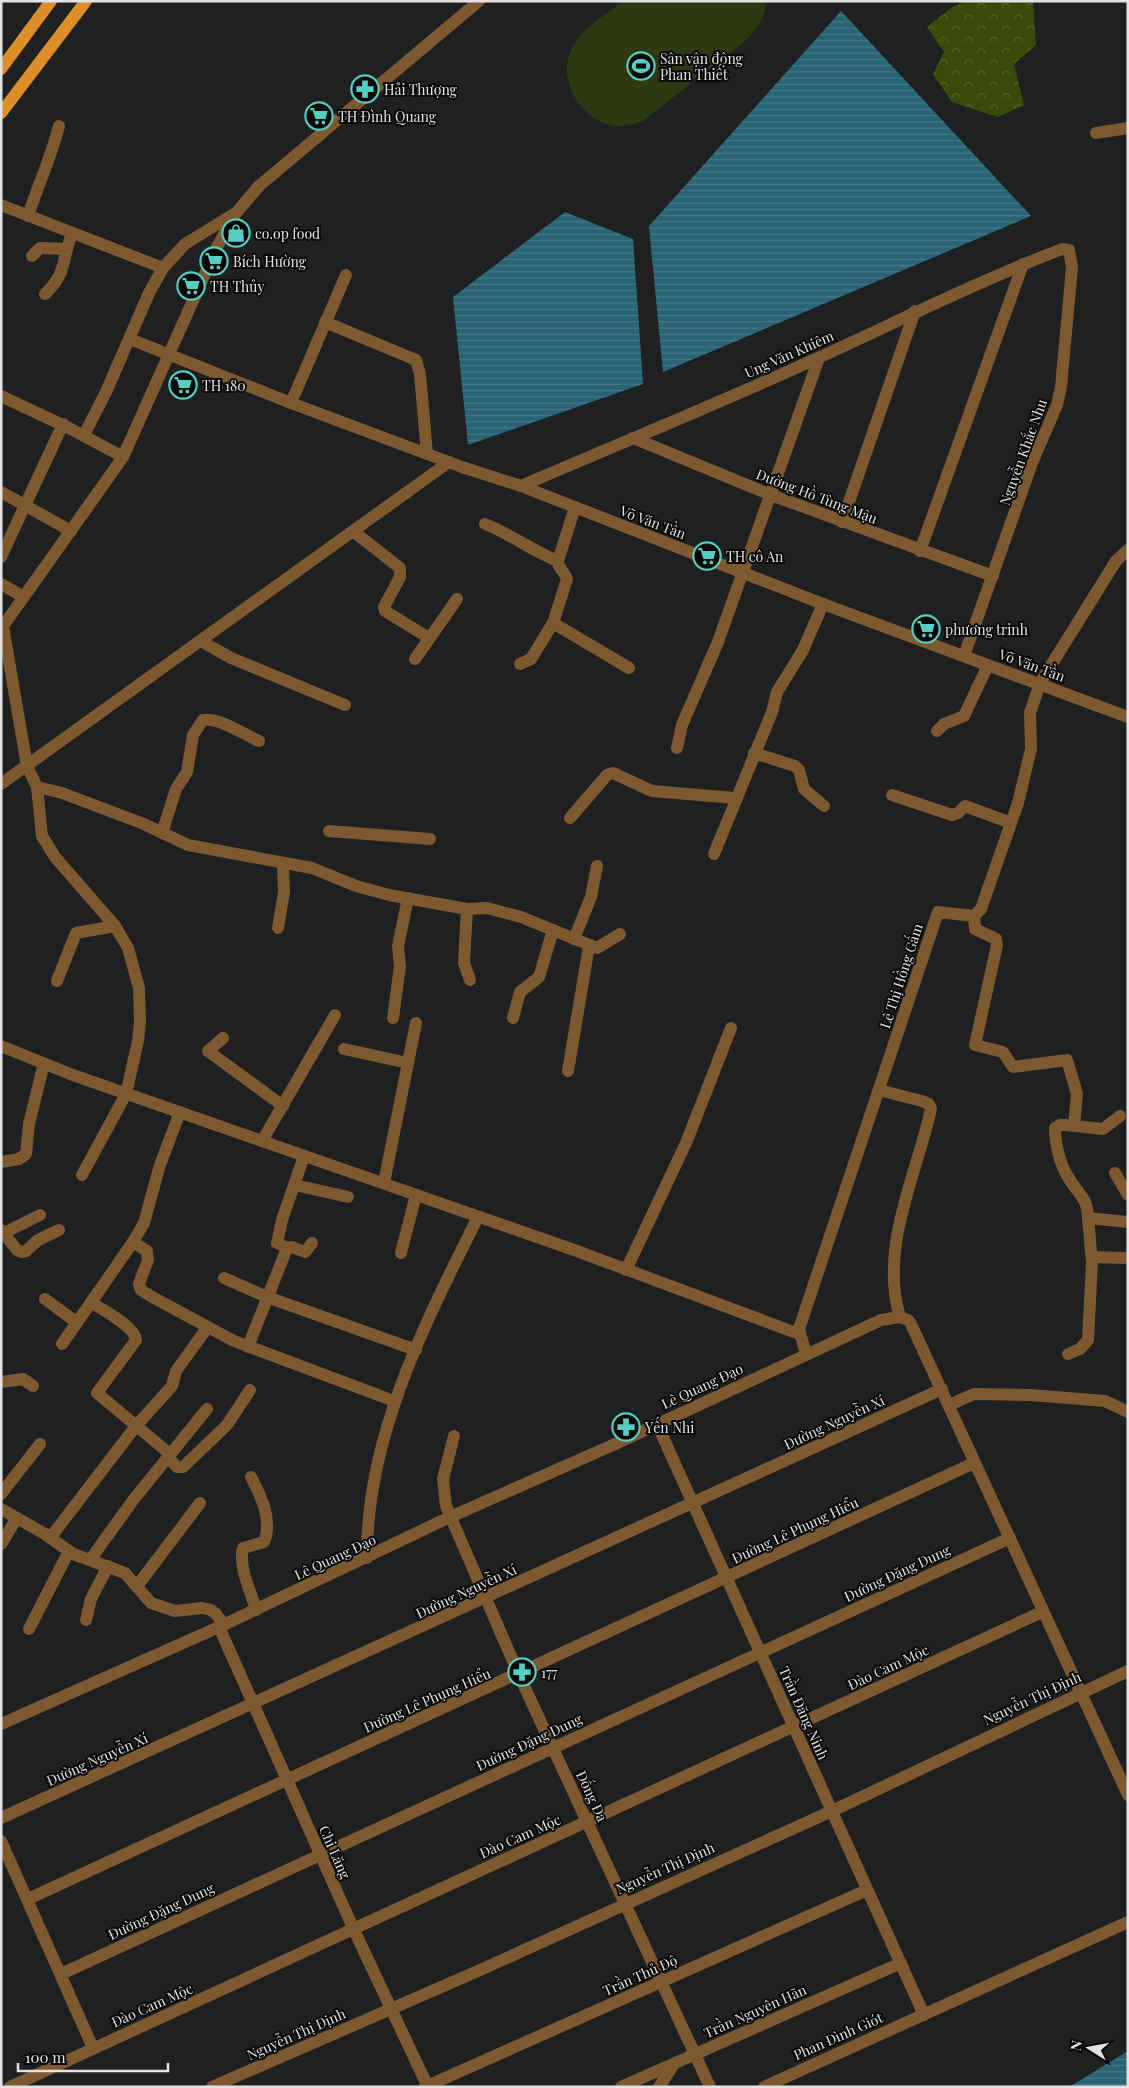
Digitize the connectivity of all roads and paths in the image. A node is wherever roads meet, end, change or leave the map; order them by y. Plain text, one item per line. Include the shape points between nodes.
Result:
1 (51, 1) edge
2 (86, 1) edge
3 (480, 1) edge
4 (1, 68) edge
5 (1, 113) edge
6 (58, 126) dead end
7 (1128, 128) edge
8 (1096, 133) dead end
9 (1, 205) edge
10 (236, 213) junction
11 (28, 216) junction
12 (72, 234) junction
13 (66, 250) junction
14 (1069, 250) joint
15 (32, 256) dead end
16 (1022, 264) junction
17 (163, 268) junction
18 (346, 275) dead end
19 (45, 294) dead end
20 (915, 312) junction
21 (325, 322) junction
22 (130, 339) junction
23 (168, 355) junction
24 (818, 358) junction
25 (1, 396) edge
26 (291, 403) junction
27 (63, 424) junction
28 (84, 435) junction
29 (633, 438) junction
30 (427, 454) junction
31 (123, 457) junction
32 (449, 462) junction
33 (521, 486) junction
34 (1, 492) edge
35 (771, 496) junction
36 (26, 506) junction
37 (575, 507) junction
38 (842, 522) junction
39 (485, 524) dead end
40 (71, 531) junction
41 (353, 531) junction
42 (1128, 550) edge
43 (920, 551) junction
44 (1, 557) edge
45 (558, 561) junction
46 (742, 573) junction
47 (993, 576) junction
48 (1, 584) edge
49 (24, 597) junction
50 (457, 599) dead end
51 (823, 604) junction
52 (553, 623) junction
53 (2, 628) edge
54 (429, 638) junction
55 (201, 641) junction
56 (964, 656) junction
57 (415, 659) dead end
58 (520, 664) dead end
59 (988, 664) junction
60 (629, 668) dead end
61 (1040, 683) junction
62 (345, 705) dead end
63 (1128, 717) edge
64 (937, 731) dead end
65 (259, 741) dead end
66 (677, 748) dead end
67 (754, 754) junction
68 (28, 766) junction
69 (1, 784) edge
70 (37, 787) junction
71 (892, 795) dead end
72 (735, 798) junction
73 (824, 806) dead end
74 (570, 818) dead end
75 (1011, 822) junction
76 (329, 831) dead end
77 (162, 833) junction
78 (430, 839) dead end
79 (714, 854) dead end
80 (283, 864) junction
81 (597, 866) dead end
82 (408, 898) junction
83 (467, 909) junction
84 (974, 916) junction
85 (115, 926) junction
86 (278, 928) dead end
87 (553, 930) junction
88 (620, 934) dead end
89 (574, 939) junction
90 (589, 946) junction
91 (470, 980) dead end
92 (57, 981) dead end
93 (335, 1015) dead end
94 (393, 1018) dead end
95 (514, 1018) dead end
96 (416, 1023) dead end
97 (731, 1028) dead end
98 (223, 1038) dead end
99 (1, 1046) edge
100 (344, 1049) dead end
101 (408, 1063) junction
102 (44, 1064) junction
103 (568, 1071) dead end
104 (879, 1090) junction
105 (126, 1094) junction
106 (283, 1106) junction
107 (180, 1112) junction
108 (1120, 1116) dead end
109 (1074, 1126) junction
110 (262, 1141) junction
111 (304, 1156) junction
112 (1, 1162) edge
113 (1115, 1173) dead end
114 (82, 1175) dead end
115 (384, 1184) junction
116 (295, 1185) junction
117 (416, 1195) junction
118 (1128, 1195) edge
119 (348, 1197) dead end
120 (40, 1215) dead end
121 (478, 1217) junction
122 (1088, 1218) junction
123 (1128, 1222) edge
124 (59, 1230) dead end
125 (2, 1232) edge
126 (133, 1242) junction
127 (312, 1242) dead end
128 (287, 1248) junction
129 (401, 1253) dead end
130 (1092, 1257) junction
131 (1128, 1258) edge
132 (626, 1270) junction
133 (224, 1278) dead end
134 (268, 1297) junction
135 (45, 1299) dead end
136 (91, 1302) junction
137 (900, 1317) junction
138 (76, 1322) junction
139 (207, 1328) junction
140 (798, 1334) junction
141 (62, 1344) dead end
142 (248, 1347) junction
143 (416, 1350) junction
144 (806, 1354) junction
145 (1068, 1354) dead end
146 (1, 1382) edge
147 (33, 1386) dead end
148 (942, 1389) junction
149 (250, 1390) dead end
150 (394, 1401) junction
151 (949, 1404) junction
152 (207, 1409) dead end
153 (1128, 1412) edge
154 (656, 1424) junction
155 (136, 1426) junction
156 (454, 1436) dead end
157 (40, 1444) dead end
158 (170, 1456) junction
159 (974, 1464) junction
160 (251, 1478) dead end
161 (1, 1494) edge
162 (200, 1503) dead end
163 (692, 1503) junction
164 (1, 1509) edge
165 (450, 1517) junction
166 (17, 1518) junction
167 (50, 1538) junction
168 (1010, 1538) junction
169 (1, 1544) edge
170 (69, 1551) junction
171 (367, 1558) junction
172 (90, 1560) junction
173 (108, 1566) junction
174 (726, 1578) junction
175 (137, 1586) junction
176 (485, 1598) junction
177 (256, 1610) junction
178 (1042, 1612) junction
179 (86, 1620) dead end
180 (221, 1626) junction
181 (29, 1629) dead end
182 (760, 1653) junction
183 (1128, 1671) edge
184 (518, 1675) junction
185 (1080, 1692) junction
186 (253, 1705) junction
187 (1, 1724) edge
188 (794, 1728) junction
189 (552, 1748) junction
190 (287, 1780) junction
191 (1128, 1795) edge
192 (832, 1810) junction
193 (1, 1818) edge
194 (587, 1823) junction
195 (1, 1841) edge
196 (321, 1856) junction
197 (867, 1890) junction
198 (28, 1899) junction
199 (626, 1903) junction
200 (1128, 1922) edge
201 (354, 1930) junction
202 (901, 1963) junction
203 (61, 1974) junction
204 (661, 1982) junction
205 (392, 2008) junction
206 (924, 2015) junction
207 (93, 2048) junction
208 (694, 2054) junction
209 (674, 2063) junction
210 (427, 2086) edge
211 (10, 2087) edge
212 (212, 2087) edge
213 (621, 2087) edge
214 (659, 2087) edge
215 (710, 2087) edge
216 (764, 2087) edge

1 - 4 main road
2 - 5 main road
3 - 10 street via 259,186
6 - 11 street via 50,160
7 - 8 street
9 - 11 street
10 - 17 street via 185,244
10 - 23 street via 203,276
11 - 12 street
12 - 13 street
12 - 17 street
13 - 15 street via 40,248
13 - 19 street via 62,275
14 - 16 street, Ung Văn Khiêm via 1062,249
14 - 47 street, Nguyễn Khắc Nhu via 1072,267 1059,396
16 - 20 street, Ung Văn Khiêm
16 - 43 street
17 - 22 street
18 - 21 street
20 - 24 street, Ung Văn Khiêm
20 - 38 street
21 - 26 street
21 - 30 street via 416,360
22 - 23 street, Võ Văn Tần
22 - 28 street
23 - 26 street, Võ Văn Tần
23 - 31 street
24 - 29 street, Ung Văn Khiêm
24 - 35 street
25 - 27 street
26 - 30 street, Võ Văn Tần
27 - 28 street
27 - 36 street
28 - 31 street
29 - 33 street, Ung Văn Khiêm
29 - 35 street, Đường Hồ Tùng Mậu
30 - 32 street, Võ Văn Tần
31 - 40 street
32 - 33 street, Võ Văn Tần
32 - 41 street
33 - 37 street, Võ Văn Tần
34 - 36 street
35 - 38 street, Đường Hồ Tùng Mậu
35 - 46 street
36 - 40 street
36 - 44 street
37 - 45 street
37 - 46 street, Võ Văn Tần
38 - 43 street, Đường Hồ Tùng Mậu
39 - 45 street
40 - 49 street
41 - 54 street via 400,568 400,577 384,607 385,611
41 - 55 street
42 - 61 street via 1116,560
43 - 47 street, Đường Hồ Tùng Mậu
45 - 52 street via 567,579
46 - 51 street, Võ Văn Tần
46 - 66 street via 718,642 682,725
47 - 56 street, Nguyễn Khắc Nhu
48 - 49 street
49 - 53 street
50 - 54 street
51 - 56 street, Võ Văn Tần
51 - 67 street via 803,650 777,692
52 - 58 street via 532,660
52 - 60 street
53 - 68 street
54 - 57 street
55 - 62 street via 231,658
55 - 68 street
56 - 59 street, Võ Văn Tần
59 - 61 street, Võ Văn Tần
59 - 64 street via 964,716 944,724
61 - 63 street, Võ Văn Tần
61 - 75 street via 1030,713 1031,749
65 - 77 street via 220,723 202,720 193,736 187,772 176,789
67 - 72 street
67 - 73 street via 794,766 799,770 804,789
68 - 69 street
68 - 70 street
70 - 77 street via 62,793
70 - 85 street via 40,831 45,843
71 - 75 street via 952,815 966,806
72 - 74 street via 652,790 613,773 607,775
72 - 79 street
75 - 84 street via 983,905
76 - 78 street
77 - 80 street via 188,845
80 - 82 street via 312,868 371,891
80 - 86 street via 284,892
81 - 89 street via 590,902
82 - 83 street
82 - 94 street via 398,946 400,966
83 - 87 street via 487,908
83 - 91 street via 464,964
84 - 104 street, Lê Thị Hồng Gấm via 938,912
84 - 109 street via 976,928 996,939 997,945 975,1045 1003,1052 1013,1067 1067,1060 1077,1094
85 - 92 street via 76,933
85 - 105 street via 128,948 139,997 138,1041
87 - 89 street
87 - 95 street via 539,977 520,992
88 - 90 street via 597,948
89 - 90 street
90 - 103 street
93 - 106 street
96 - 101 street
97 - 132 street via 686,1143
98 - 106 street via 208,1051
99 - 102 street
100 - 101 street
101 - 115 street
102 - 105 street
102 - 112 street via 29,1124 26,1154 19,1159
104 - 137 street via 922,1101 929,1104 930,1109 896,1238 893,1295
104 - 140 street, Lê Thị Hồng Gấm
105 - 107 street
105 - 114 street
106 - 110 street
107 - 110 street
107 - 126 street via 160,1165 144,1223
108 - 109 street via 1103,1129
109 - 122 street via 1060,1125 1055,1128 1055,1137 1067,1176 1086,1201
110 - 111 street
111 - 115 street
111 - 116 street
113 - 118 street
115 - 117 street
116 - 119 street
116 - 128 street via 277,1243
117 - 121 street
117 - 129 street
120 - 125 street
121 - 132 street
121 - 143 street
122 - 123 street
122 - 130 street
124 - 125 street via 21,1252
126 - 136 street
126 - 139 street via 145,1248 149,1255 139,1288
127 - 128 street via 305,1252
128 - 134 street
130 - 131 street
130 - 145 street via 1088,1340 1080,1349
132 - 140 street
133 - 134 street
134 - 142 street
134 - 143 street
135 - 138 street
136 - 138 street
136 - 155 street via 136,1336 134,1346 97,1393
137 - 144 street, Lê Quang Đạo via 881,1320
137 - 148 street via 911,1324
138 - 141 street
139 - 142 street
139 - 155 street via 176,1371 172,1386
140 - 144 street
142 - 150 street
143 - 150 street
144 - 154 street, Lê Quang Đạo
146 - 147 street via 23,1378
148 - 151 street
148 - 163 street, Đường Nguyễn Xí
149 - 158 street via 227,1424 183,1467 177,1468
150 - 171 street via 371,1504
151 - 153 street via 974,1394 1030,1395 1105,1401
151 - 159 street
152 - 158 street
154 - 163 street, Trần Đăng Ninh
154 - 165 street, Lê Quang Đạo
155 - 158 street
155 - 167 street
156 - 165 street, Đống Đa via 443,1479 443,1493
157 - 161 street
158 - 172 street
159 - 168 street
159 - 174 street, Đường Lê Phụng Hiểu
160 - 177 street via 261,1495 266,1522 264,1542 243,1548 241,1554
162 - 175 street
163 - 174 street, Trần Đăng Ninh
163 - 176 street, Đường Nguyễn Xí
164 - 166 street
165 - 171 street, Lê Quang Đạo
165 - 176 street, Đống Đa
166 - 167 street
166 - 169 street
167 - 170 street
168 - 178 street
168 - 182 street, Đường Đặng Dung
170 - 172 street
170 - 181 street
171 - 177 street, Lê Quang Đạo
172 - 173 street
173 - 175 street via 125,1573
173 - 179 street via 91,1599
174 - 182 street, Trần Đăng Ninh
174 - 184 street, Đường Lê Phụng Hiểu
175 - 180 street via 151,1603 158,1606 175,1611 210,1610 216,1614
176 - 184 street, Đống Đa
176 - 186 street, Đường Nguyễn Xí
177 - 180 street, Lê Quang Đạo
178 - 185 street
178 - 188 street, Đào Cam Mộc
180 - 186 street, Chi Lăng
180 - 187 street, Lê Quang Đạo
182 - 188 street, Trần Đăng Ninh
182 - 189 street, Đường Đặng Dung
183 - 185 street, Nguyễn Thị Định
184 - 189 street, Đống Đa
184 - 190 street, Đường Lê Phụng Hiểu
185 - 191 street
185 - 192 street, Nguyễn Thị Định
186 - 190 street, Chi Lăng
186 - 193 street, Đường Nguyễn Xí
188 - 192 street, Trần Đăng Ninh
188 - 194 street, Đào Cam Mộc
189 - 194 street, Đống Đa
189 - 196 street, Đường Đặng Dung
190 - 196 street, Chi Lăng
190 - 198 street, Đường Lê Phụng Hiểu
192 - 197 street, Trần Đăng Ninh
192 - 199 street, Nguyễn Thị Định
194 - 199 street, Đống Đa
194 - 201 street, Đào Cam Mộc
195 - 198 street
196 - 201 street, Chi Lăng
196 - 203 street, Đường Đặng Dung
197 - 202 street, Trần Đăng Ninh
197 - 204 street, Trần Thủ Độ
198 - 203 street
199 - 204 street, Đống Đa
199 - 205 street, Nguyễn Thị Định
200 - 206 street, Phan Đình Giót
201 - 205 street, Chi Lăng
201 - 207 street, Đào Cam Mộc
202 - 206 street, Trần Đăng Ninh
202 - 208 street, Trần Nguyên Hãn
203 - 207 street
204 - 208 street, Đống Đa
204 - 210 street, Trần Thủ Độ
205 - 210 street, Chi Lăng
205 - 212 street, Nguyễn Thị Định
206 - 216 street, Phan Đình Giót
207 - 211 street, Đào Cam Mộc
208 - 209 street, Trần Nguyên Hãn
208 - 215 street, Đống Đa
209 - 213 street, Trần Nguyên Hãn
209 - 214 street

